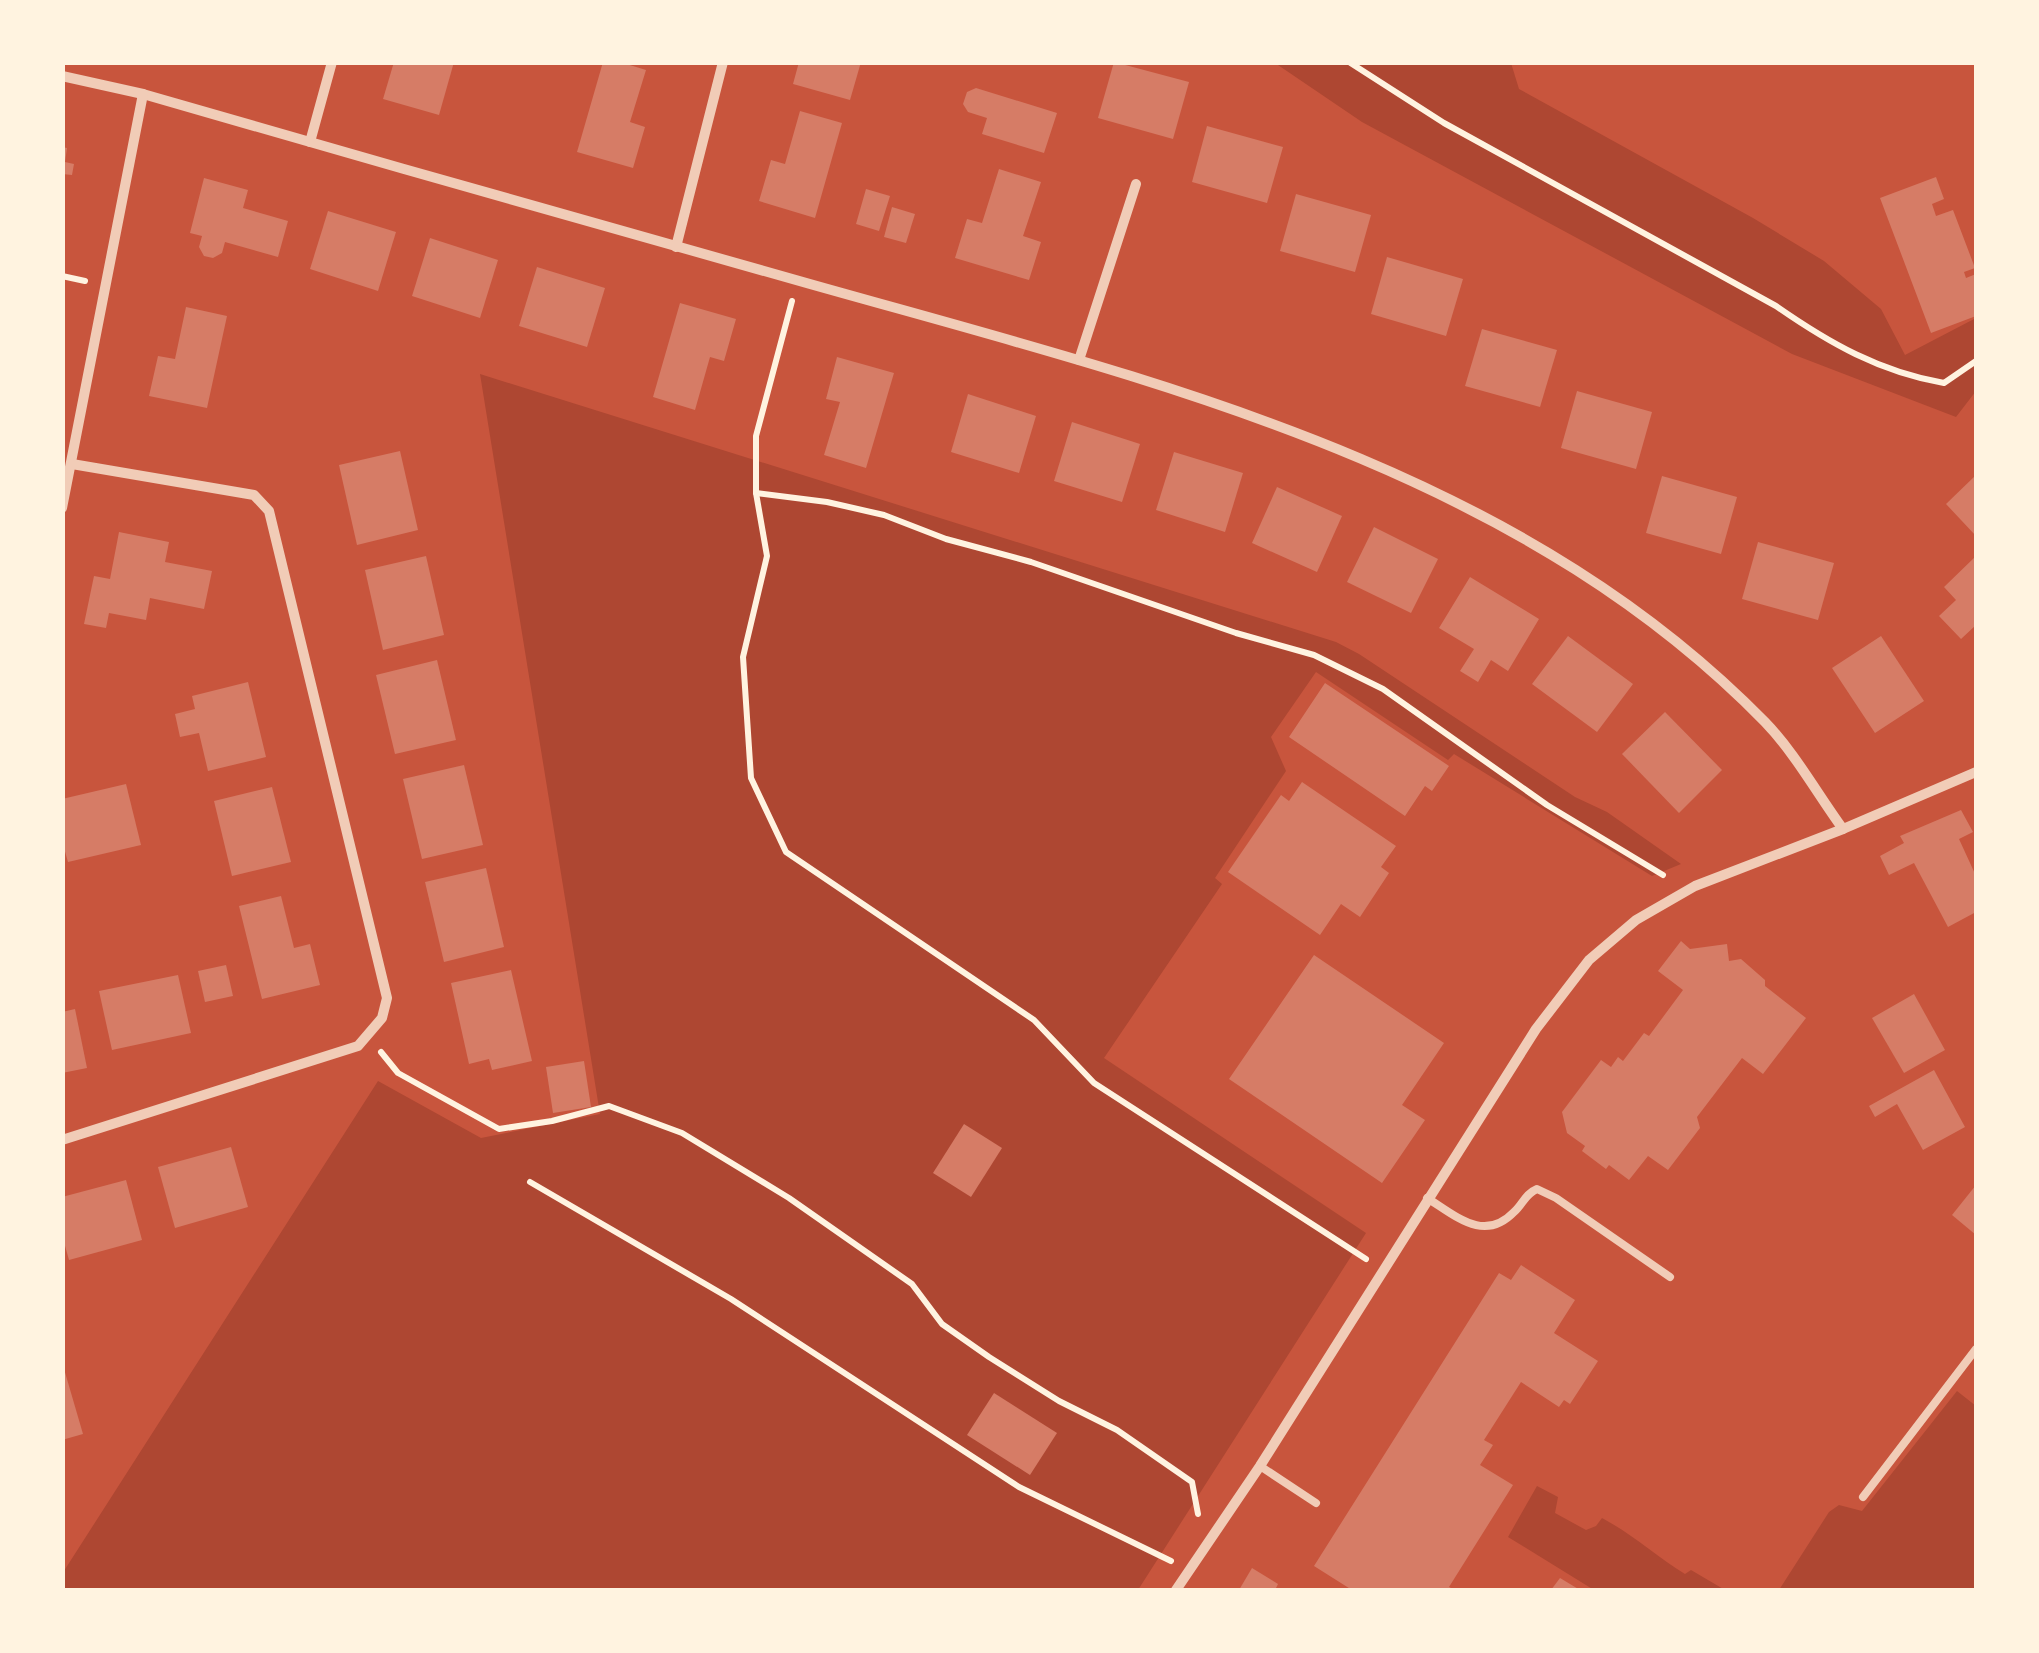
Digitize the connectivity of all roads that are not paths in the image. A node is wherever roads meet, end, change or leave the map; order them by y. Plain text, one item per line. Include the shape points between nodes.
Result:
1 (332, 62) edge
2 (723, 62) edge
3 (62, 76) edge
4 (143, 94) junction
5 (310, 142) junction
6 (1136, 184) dead end
7 (676, 247) junction
8 (1080, 360) junction
9 (72, 464) junction
10 (62, 508) edge
11 (1976, 772) edge
12 (1843, 830) junction
13 (62, 1140) edge
14 (1427, 1198) junction
15 (1670, 1277) dead end
16 (1976, 1349) edge
17 (1260, 1466) junction
18 (1863, 1497) dead end
19 (1316, 1503) dead end
20 (1176, 1590) edge

1 - 5 street
2 - 7 street
3 - 4 street
4 - 5 street
4 - 9 street
5 - 7 street
6 - 8 street
7 - 8 street
8 - 12 street via 1287,429 1421,484 1556,556 1676,639 1768,726
9 - 10 street
9 - 13 street via 254,495 269,511 387,998 382,1018 358,1046
11 - 12 street
12 - 14 street via 1695,886 1636,920 1589,960
14 - 15 lane via 1489,1228 1537,1189
14 - 17 street
16 - 18 lane
17 - 19 lane
17 - 20 street

